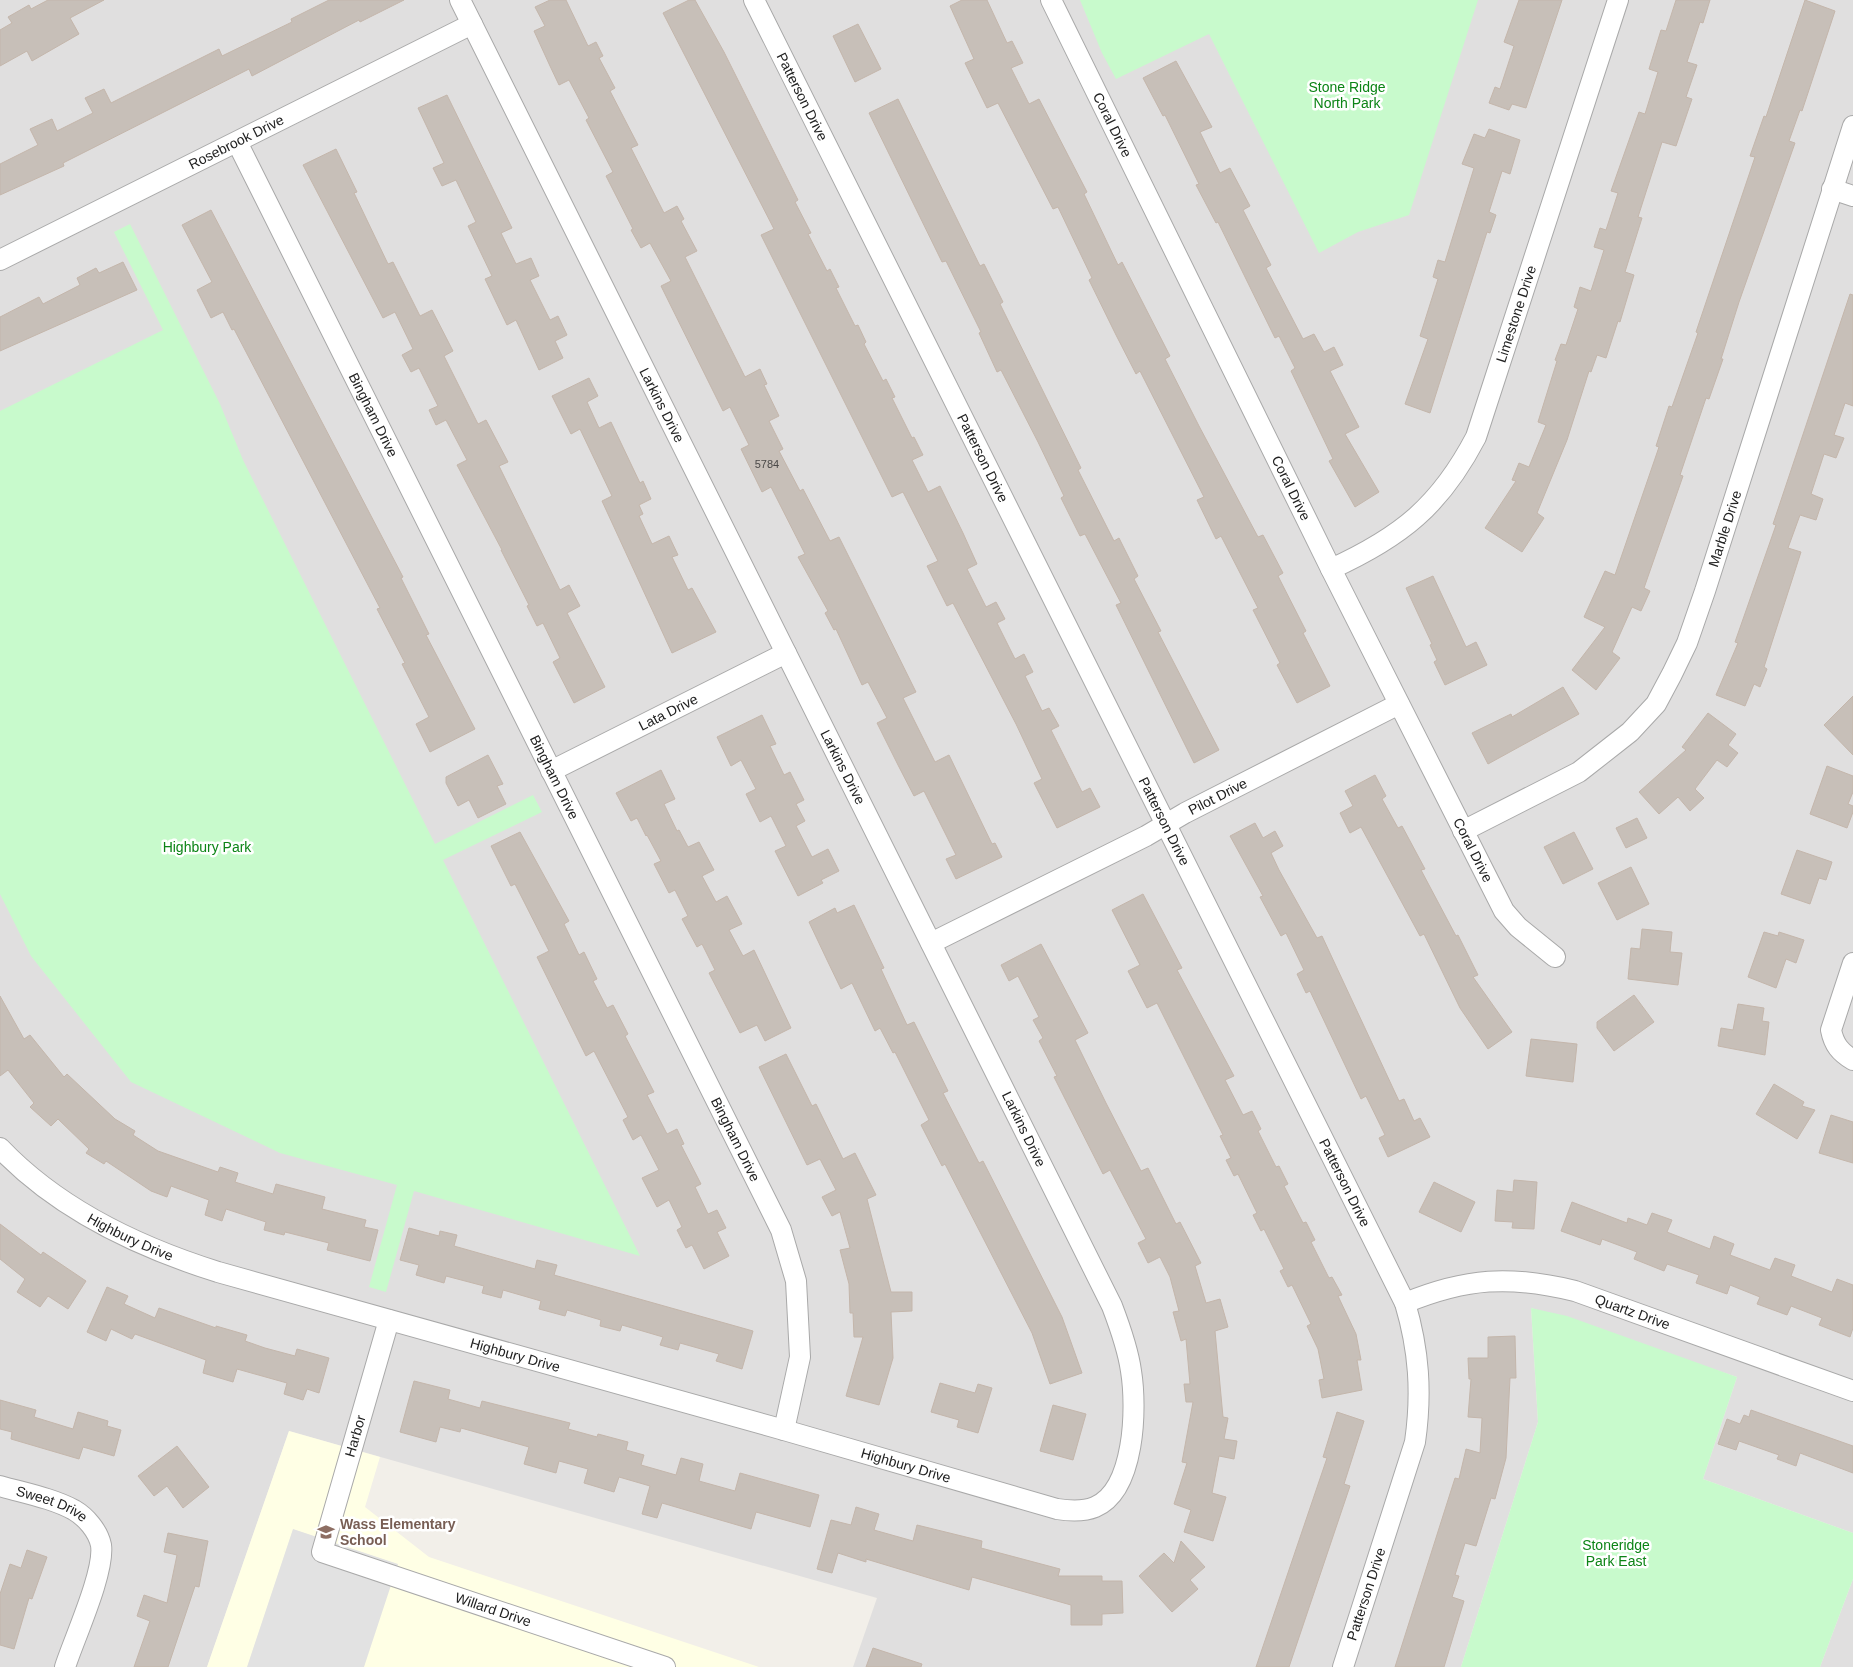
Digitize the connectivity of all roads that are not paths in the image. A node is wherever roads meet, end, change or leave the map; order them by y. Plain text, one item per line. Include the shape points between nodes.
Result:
1 (460, 0) edge
2 (754, 0) edge
3 (1052, 0) edge
4 (1618, 0) edge
5 (472, 24) junction
6 (1853, 126) edge
7 (237, 142) junction
8 (1832, 189) junction
9 (1853, 196) edge
10 (0, 260) edge
11 (1331, 569) junction
12 (786, 653) junction
13 (1400, 704) junction
14 (551, 771) junction
15 (1165, 825) junction
16 (1463, 831) junction
17 (931, 943) junction
18 (1555, 957) dead end
19 (1853, 964) edge
20 (1853, 1060) edge
21 (0, 1148) edge
22 (1405, 1303) junction
23 (389, 1320) junction
24 (1853, 1392) edge
25 (784, 1430) junction
26 (0, 1486) edge
27 (1058, 1510) joint
28 (322, 1552) joint
29 (65, 1667) edge
30 (666, 1667) edge
31 (1343, 1667) edge

1 - 5 street, Larkins Drive
2 - 15 street, Patterson Drive
3 - 11 street, Coral Drive
4 - 11 street, Limestone Drive via 1476,437 1453,477 1416,519 1375,548
5 - 7 street, Rosebrook Drive
5 - 12 street, Larkins Drive
6 - 8 street, Marble Drive
7 - 10 street, Rosebrook Drive
7 - 14 street, Bingham Drive
8 - 9 street
8 - 16 street, Marble Drive via 1702,600 1687,643 1656,704 1630,732 1579,772
11 - 13 street, Coral Drive
12 - 14 street, Lata Drive
12 - 17 street, Larkins Drive
13 - 15 street, Pilot Drive
13 - 16 street, Coral Drive
14 - 25 street, Bingham Drive via 781,1230 796,1281 800,1347
15 - 17 street, Pilot Drive
15 - 22 street, Patterson Drive
16 - 18 street, Coral Drive via 1504,910 1518,927
17 - 27 street, Larkins Drive via 1112,1306 1131,1370 1133,1422 1126,1465 1117,1487 1096,1507 1078,1511
19 - 20 street via 1831,1030 1840,1052
21 - 23 street, Highbury Drive via 67,1203 136,1243 218,1272
22 - 24 street, Quartz Drive via 1432,1291 1469,1283 1517,1281 1554,1286
22 - 31 street, Patterson Drive via 1419,1370 1415,1442
23 - 25 street, Highbury Drive
23 - 28 street, Harbor
25 - 27 street, Highbury Drive
26 - 29 street, Sweet Drive via 74,1510 87,1519 96,1532 101,1546 97,1574
28 - 30 street, Willard Drive

